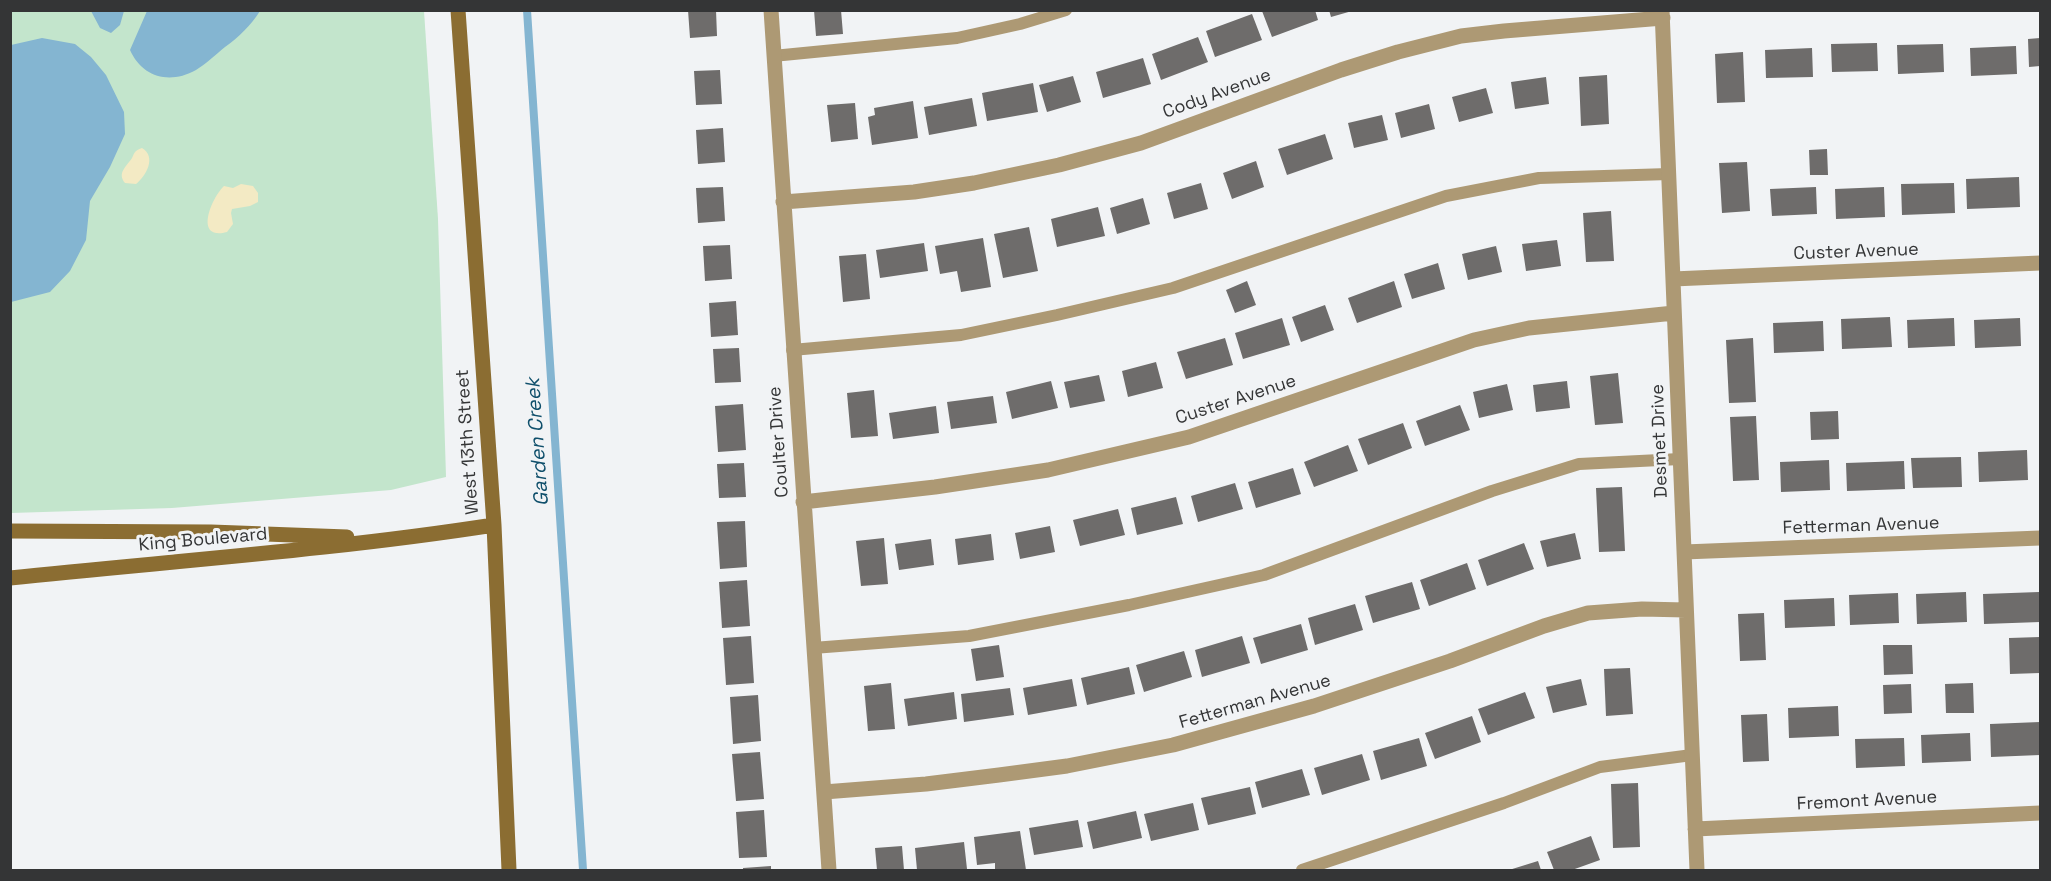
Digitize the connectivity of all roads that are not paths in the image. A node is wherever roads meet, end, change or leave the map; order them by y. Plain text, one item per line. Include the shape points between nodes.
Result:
1 (458, 10) edge
2 (771, 10) edge
3 (1066, 10) edge
4 (1662, 14) edge
5 (773, 56) junction
6 (1669, 174) junction
7 (783, 202) junction
8 (2040, 263) edge
9 (1673, 279) junction
10 (1674, 313) junction
11 (792, 350) junction
12 (1680, 459) junction
13 (803, 502) junction
14 (494, 525) junction
15 (10, 531) edge
16 (2040, 538) edge
17 (398, 539) junction
18 (1684, 552) junction
19 (10, 578) edge
20 (1686, 610) junction
21 (813, 648) junction
22 (1692, 755) junction
23 (824, 792) junction
24 (2040, 813) edge
25 (1695, 829) junction
26 (509, 870) edge
27 (829, 870) edge
28 (1302, 870) edge
29 (1696, 870) edge

1 - 14 street, West 13th Street
2 - 5 street, Coulter Drive
3 - 5 lane via 957,38
4 - 6 street, Desmet Drive
4 - 7 street, Cody Avenue via 1461,36 1341,70 1141,143 1059,165 914,192
5 - 7 street, Coulter Drive
6 - 9 street, Desmet Drive
6 - 11 lane via 1539,178 1446,196 1173,288 1069,313 961,335
7 - 11 street, Coulter Drive
8 - 9 street, Custer Avenue
9 - 10 street, Desmet Drive
10 - 12 street, Desmet Drive
10 - 13 street, Custer Avenue via 1529,328 1474,340 1189,437 1071,465 935,487
11 - 13 street, Coulter Drive
12 - 18 street, Desmet Drive
12 - 21 lane via 1579,464 1492,491 1264,575 969,636
13 - 21 street, Coulter Drive
14 - 17 street, King Boulevard
14 - 26 street, West 13th Street
15 - 17 street, King Boulevard via 211,532
16 - 18 street, Fetterman Avenue
17 - 19 street, King Boulevard
18 - 20 street, Desmet Drive
20 - 22 street, Desmet Drive
20 - 23 street, Fetterman Avenue via 1588,613 1314,706 1173,745 1067,766
21 - 23 street, Coulter Drive
22 - 25 street, Desmet Drive
22 - 28 lane via 1600,767
23 - 27 street, Coulter Drive
24 - 25 street, Fremont Avenue
25 - 29 street, Desmet Drive

